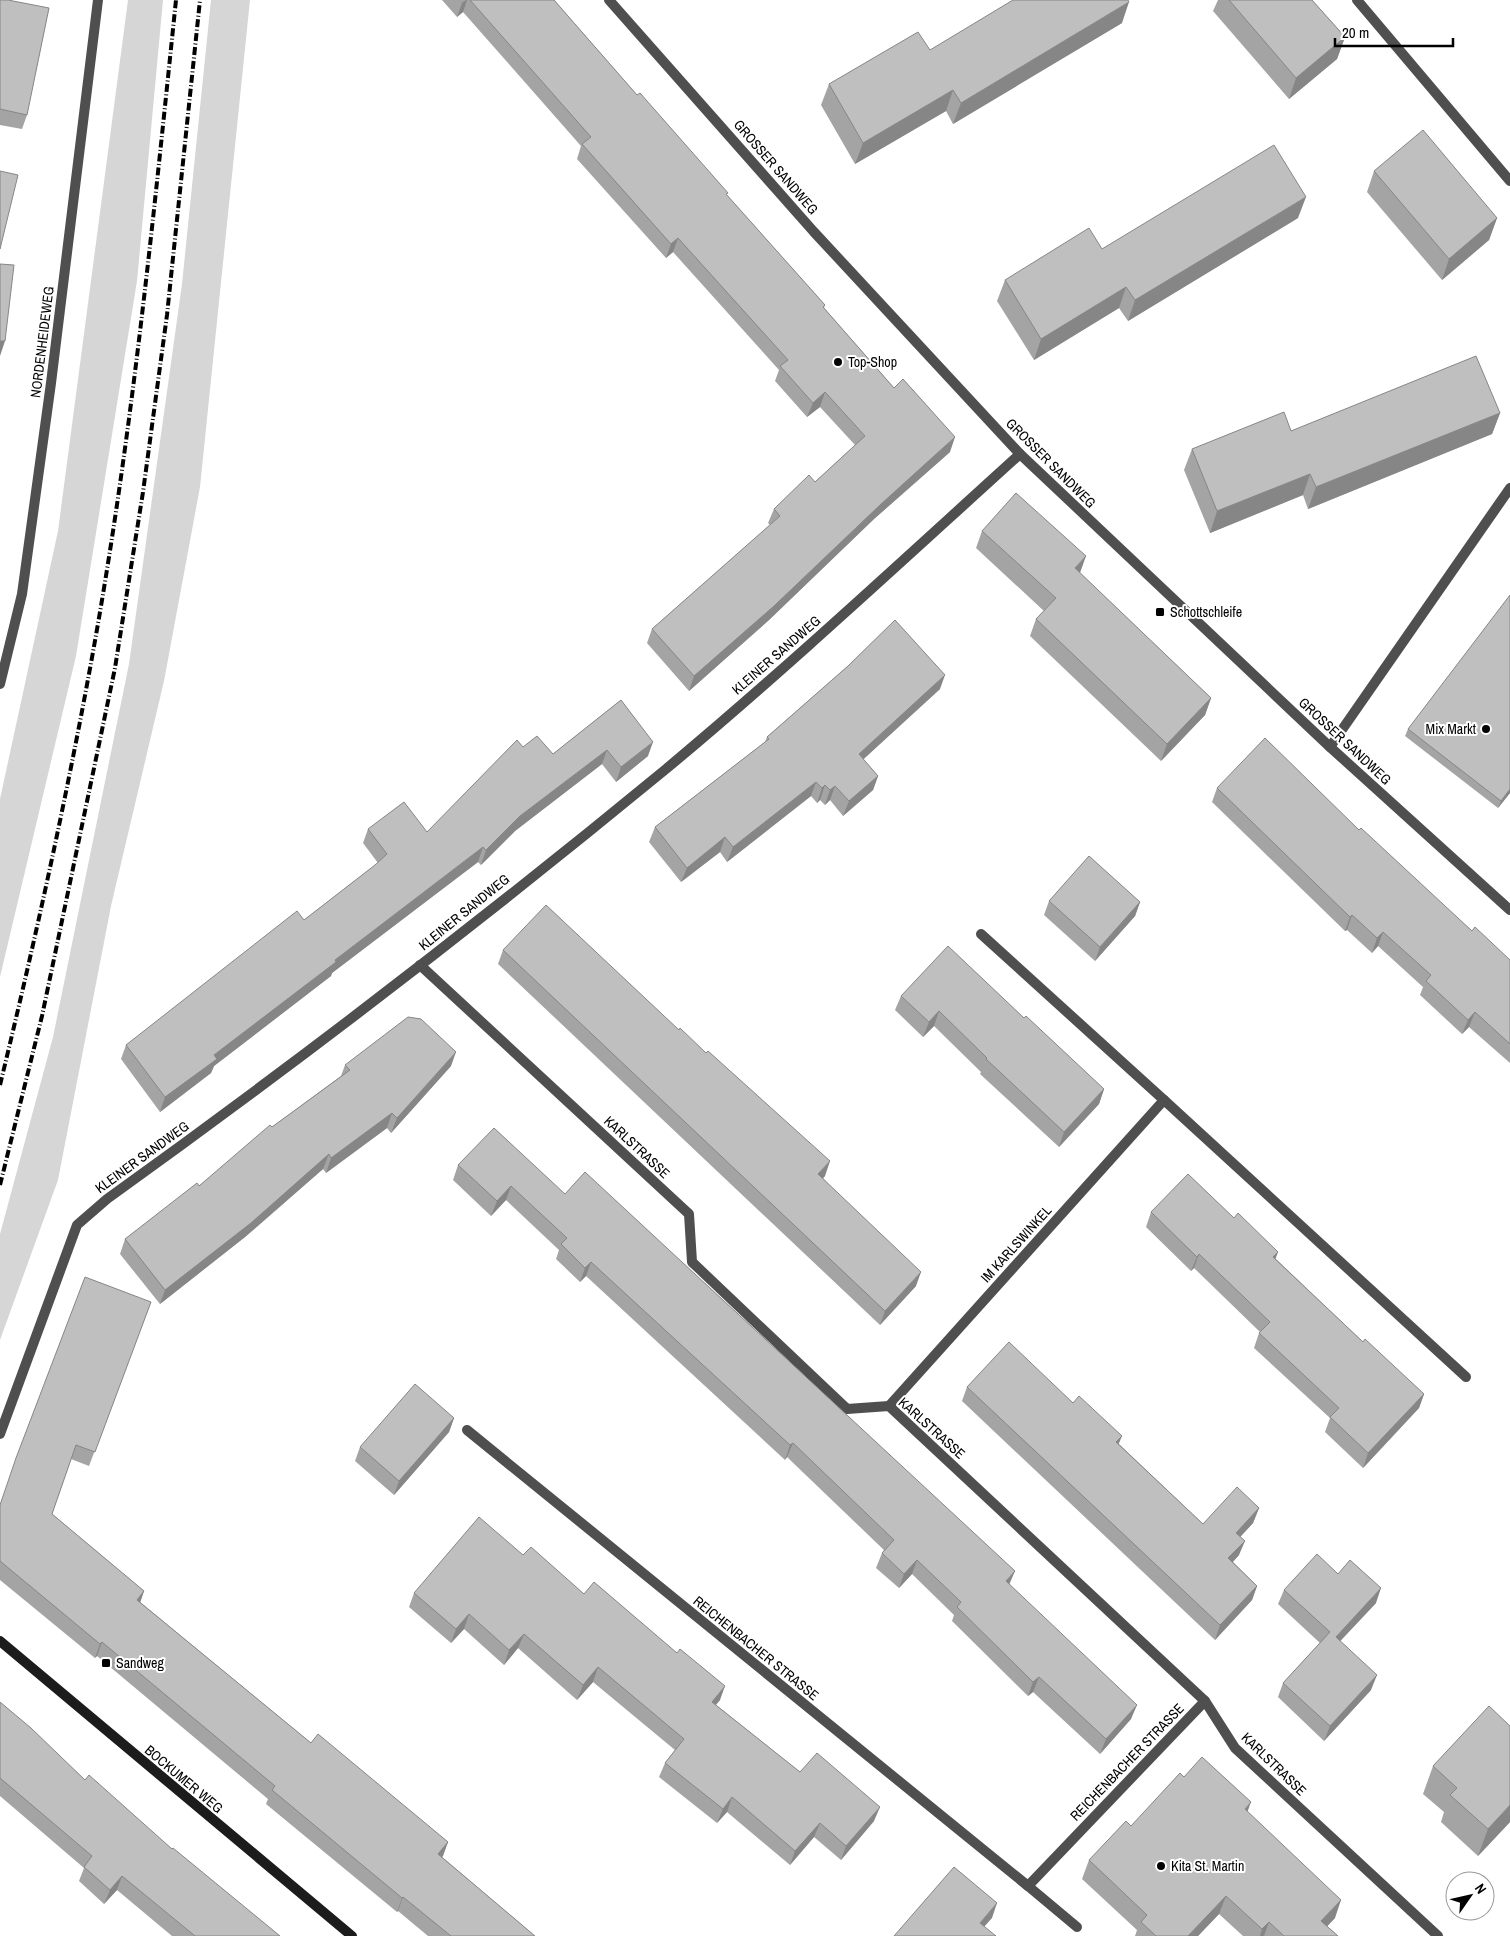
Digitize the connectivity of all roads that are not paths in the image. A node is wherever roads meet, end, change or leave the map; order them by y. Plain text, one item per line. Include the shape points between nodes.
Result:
1 (98, 0) edge
2 (609, 0) edge
3 (1357, 0) edge
4 (1510, 181) edge
5 (1020, 454) junction
6 (1510, 488) edge
7 (0, 684) edge
8 (1330, 747) junction
9 (1510, 910) edge
10 (981, 934) dead end
11 (420, 965) junction
12 (1164, 1100) junction
13 (1466, 1377) dead end
14 (889, 1406) junction
15 (467, 1430) dead end
16 (0, 1434) edge
17 (0, 1641) edge
18 (1205, 1701) junction
19 (1028, 1886) junction
20 (1078, 1927) dead end
21 (352, 1936) edge
22 (1438, 1936) edge

1 - 7 street, NORDENHEIDEWEG via 23,585
2 - 5 street, GROSSER SANDWEG via 814,232
3 - 4 street
5 - 8 street, GROSSER SANDWEG
5 - 11 street, KLEINER SANDWEG via 830,628 674,762
6 - 8 street
8 - 9 street, GROSSER SANDWEG
10 - 12 street
11 - 14 street, KARLSTRASSE via 689,1214 692,1262 847,1409
11 - 16 street, KLEINER SANDWEG via 107,1199 77,1225
12 - 13 street
12 - 14 street, IM KARLSWINKEL
14 - 18 street, KARLSTRASSE
15 - 19 street, REICHENBACHER STRASSE
17 - 21 main road, BOCKUMER WEG
18 - 19 street, REICHENBACHER STRASSE
18 - 22 street, KARLSTRASSE via 1235,1748
19 - 20 street, REICHENBACHER STRASSE

